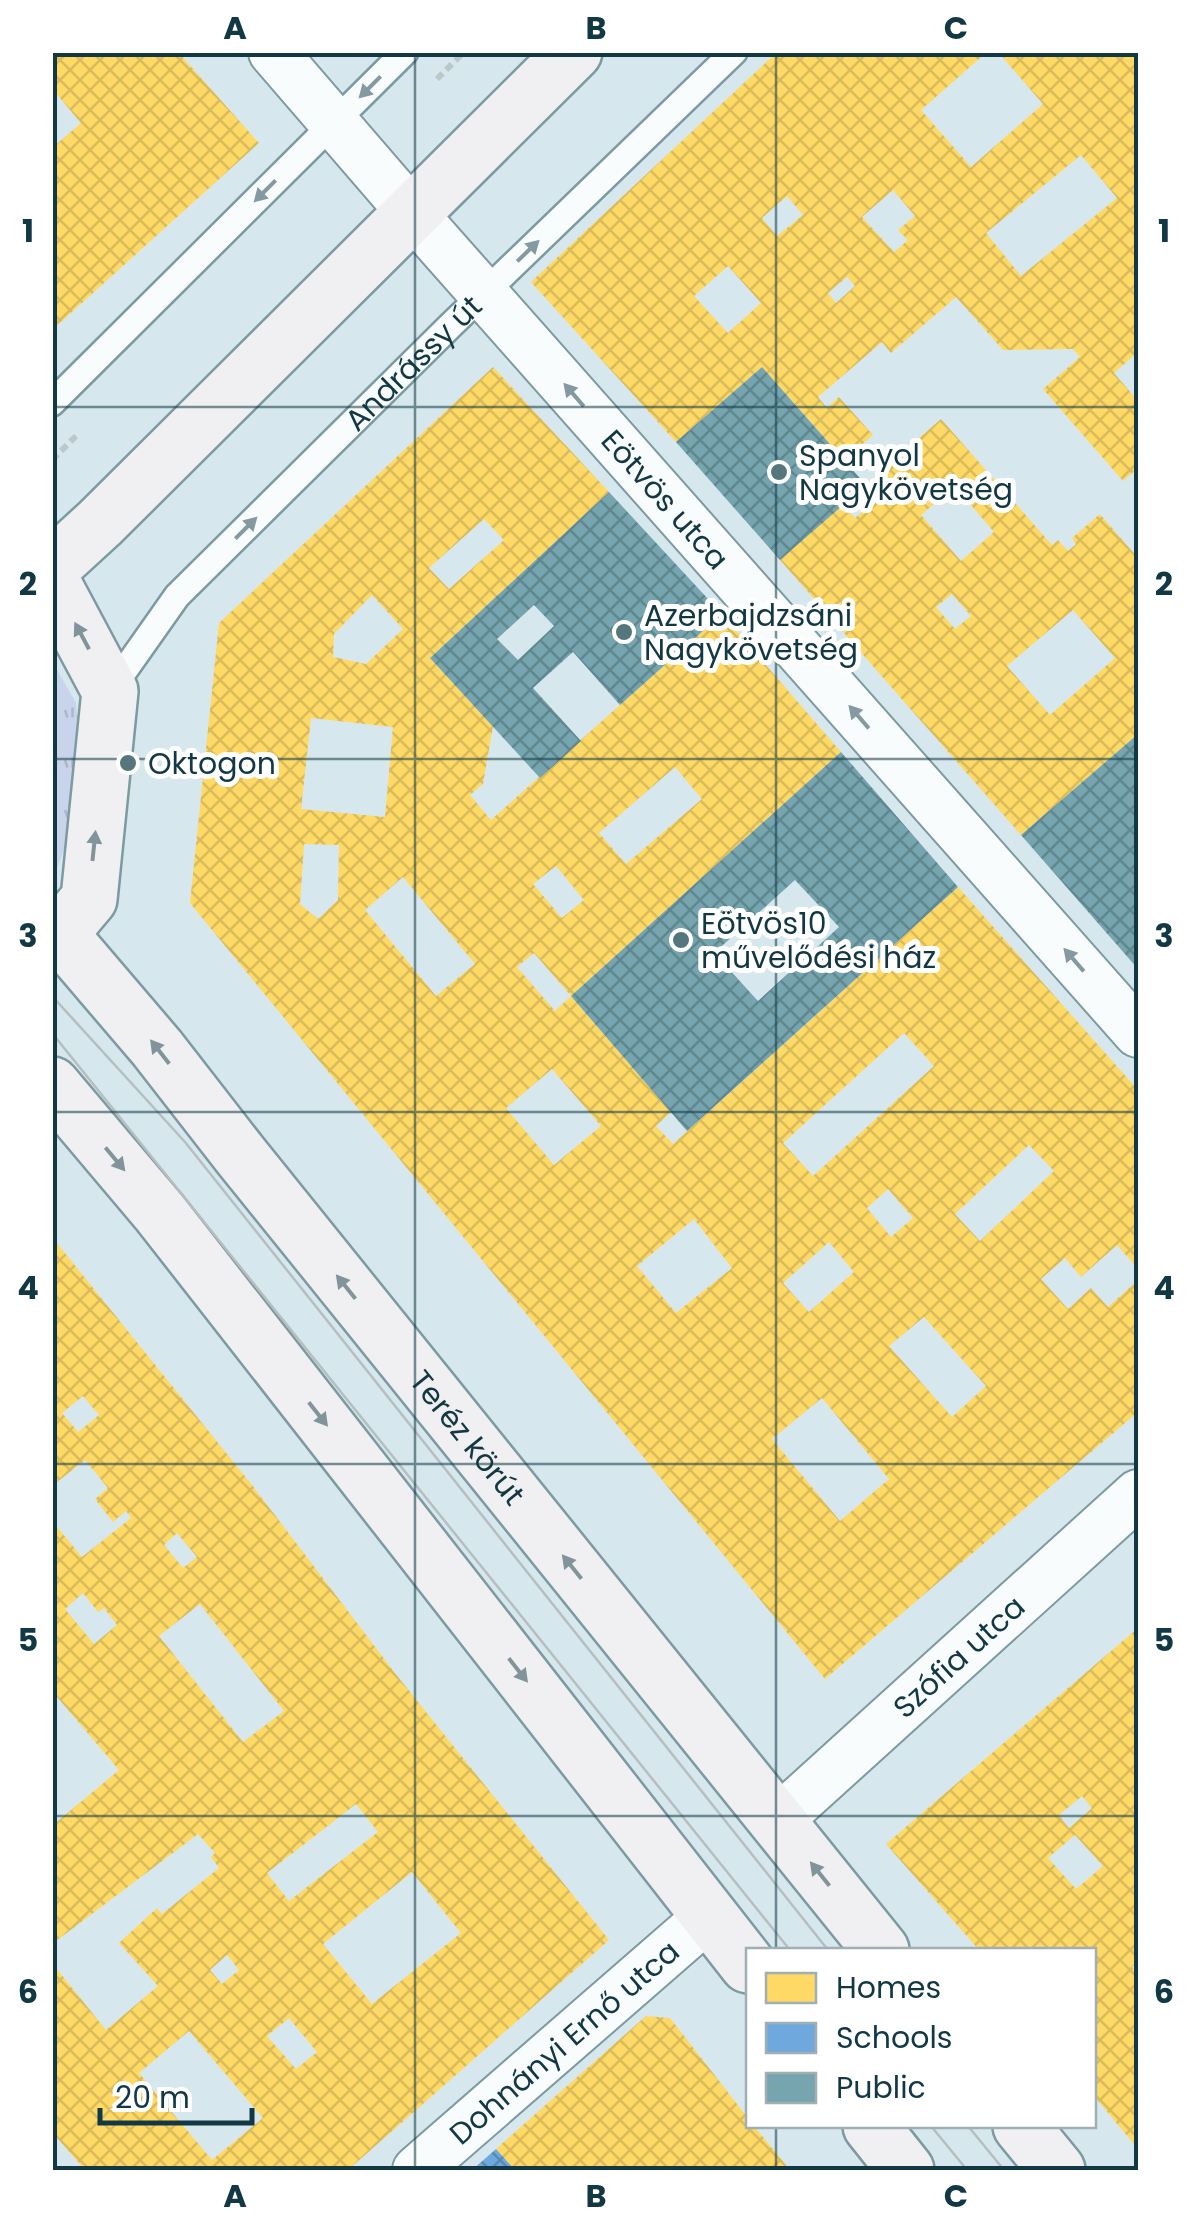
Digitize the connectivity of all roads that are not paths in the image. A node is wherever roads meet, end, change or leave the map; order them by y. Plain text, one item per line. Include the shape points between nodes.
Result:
1 (273, 52) edge
2 (405, 52) edge
3 (574, 52) edge
4 (734, 52) edge
5 (334, 122) junction
6 (411, 212) junction
7 (484, 293) junction
8 (52, 403) edge
9 (52, 566) edge
10 (52, 582) edge
11 (110, 691) junction
12 (56, 934) edge
13 (1138, 1034) edge
14 (52, 1085) edge
15 (1138, 1494) edge
16 (777, 1820) junction
17 (710, 1915) junction
18 (879, 1948) edge
19 (746, 1962) edge
20 (873, 2128) edge
21 (1023, 2128) edge
22 (417, 2170) edge
23 (906, 2170) edge
24 (1057, 2170) edge

1 - 5 street, Eötvös utca
2 -> 5 lane
3 - 6 main road
7 -> 4 lane, Andrássy út
5 - 6 street, Eötvös utca
5 -> 8 lane
6 - 7 street, Eötvös utca
6 - 9 main road
11 -> 7 lane, Andrássy út via 177,596
13 -> 7 street, Eötvös utca
11 -> 10 main road
12 -> 11 main road via 89,898
16 -> 12 main road, Teréz körút via 146,1035
14 -> 17 main road via 160,1213
15 - 16 street, Szófia utca
18 -> 16 main road, Teréz körút
17 - 19 main road
17 - 22 street, Dohnányi Ernő utca
20 - 23 main road
21 - 24 main road

